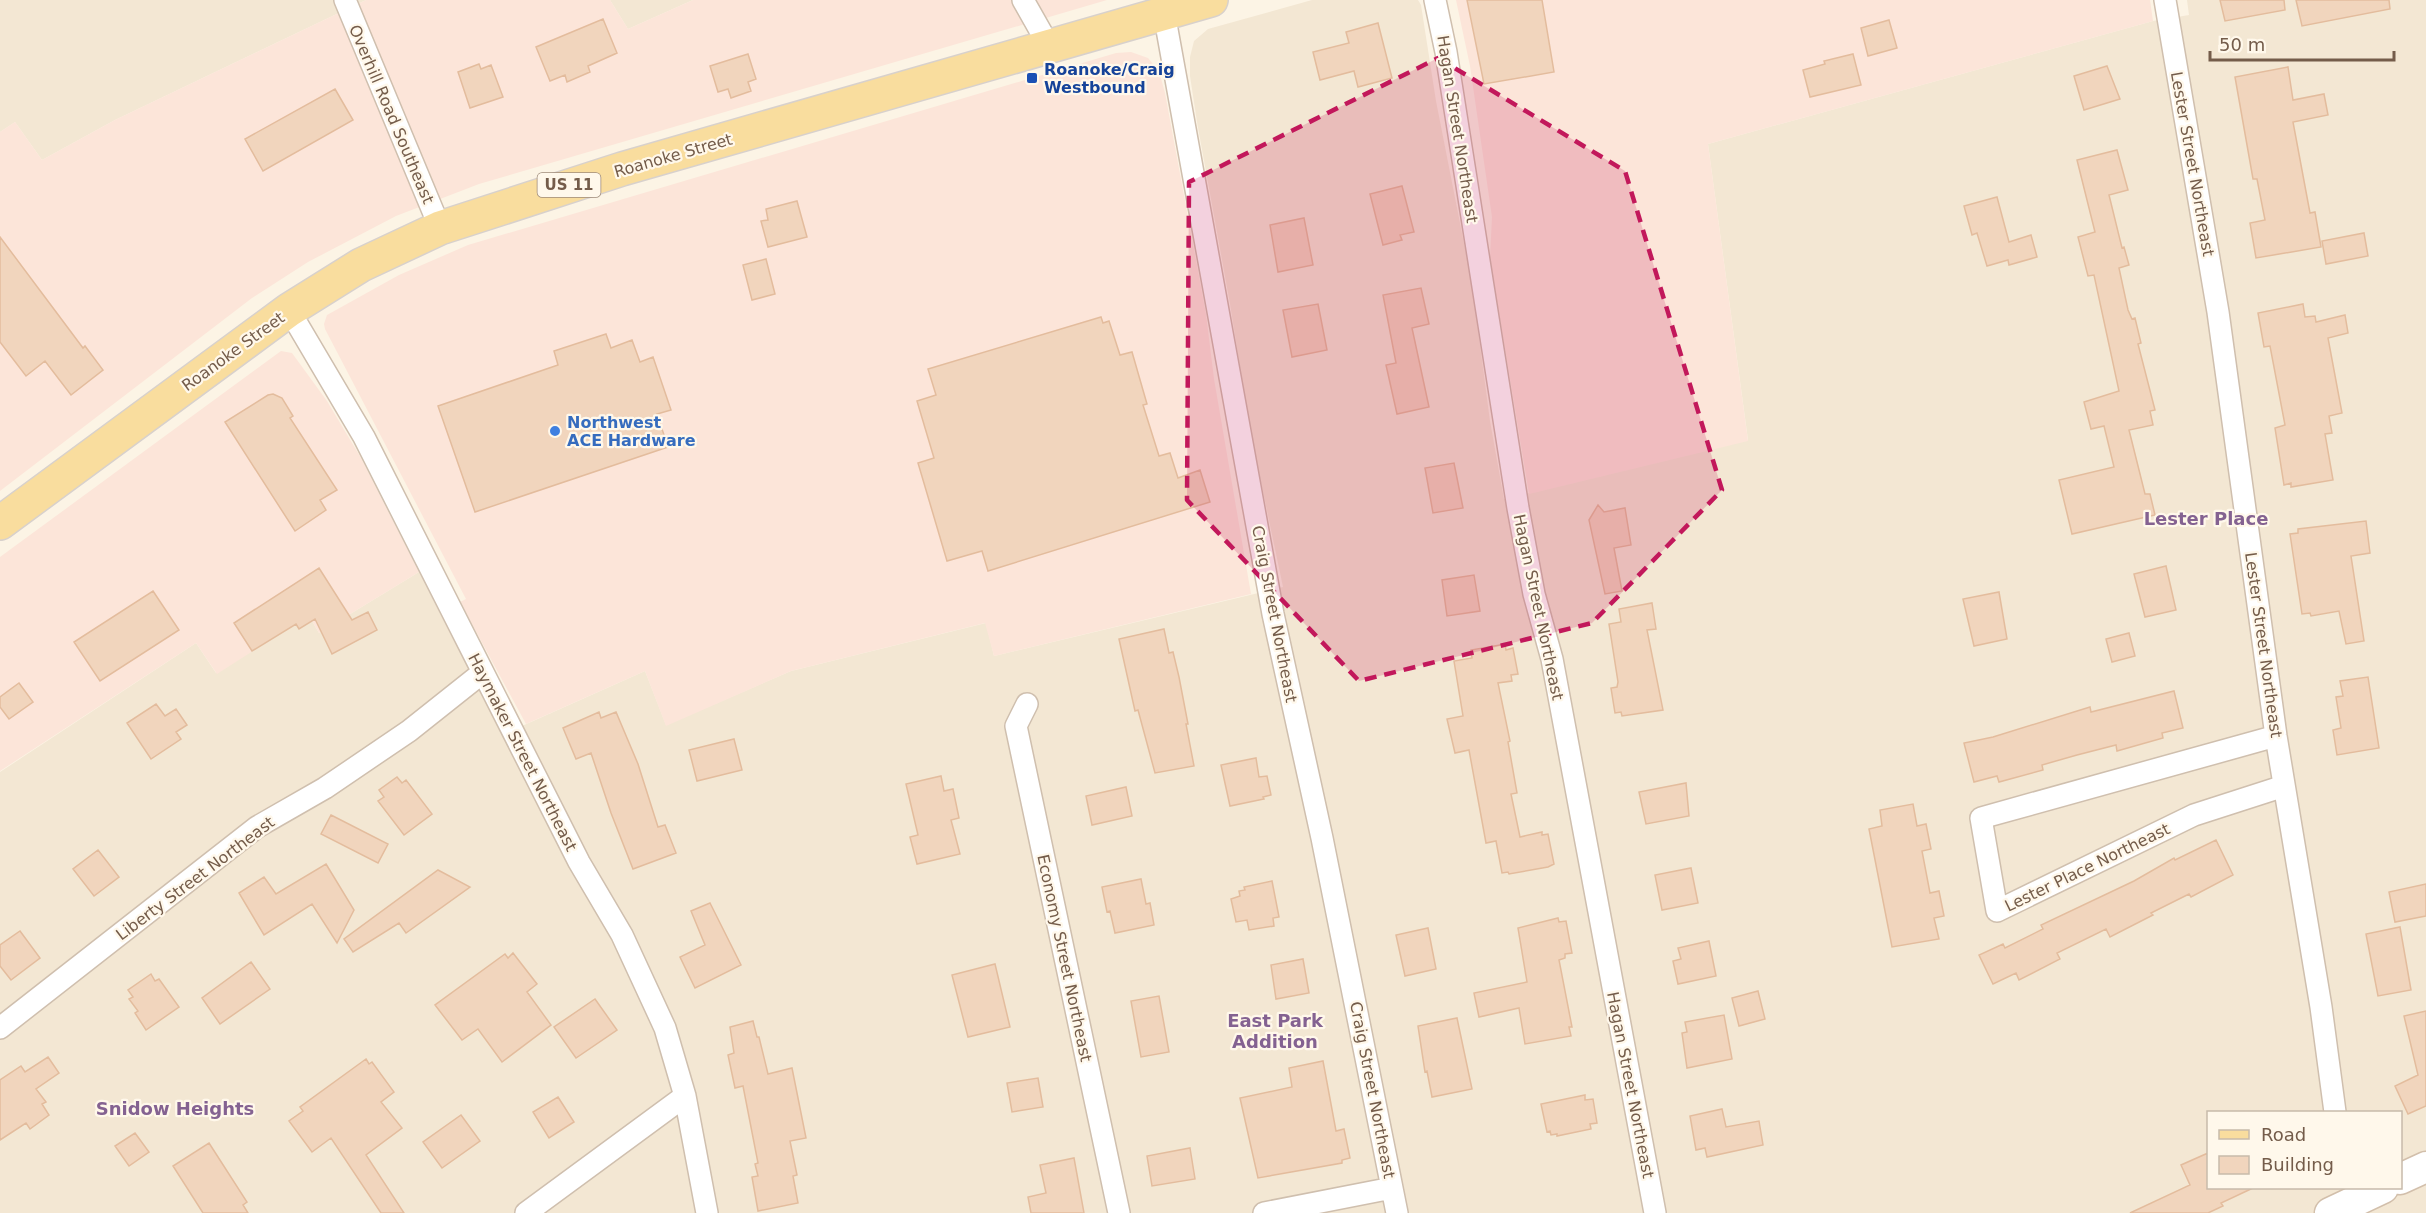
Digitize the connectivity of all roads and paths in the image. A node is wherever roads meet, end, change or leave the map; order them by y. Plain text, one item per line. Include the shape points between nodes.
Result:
1 (345, 0) edge
2 (1023, 0) edge
3 (1211, 0) edge
4 (1435, 0) edge
5 (2165, 0) edge
6 (1164, 13) junction
7 (1049, 46) junction
8 (440, 228) junction
9 (289, 310) junction
10 (0, 523) edge
11 (482, 673) junction
12 (1027, 704) dead end
13 (2276, 736) junction
14 (2284, 786) junction
15 (0, 1028) edge
16 (685, 1096) junction
17 (2335, 1111) edge
18 (2426, 1167) edge
19 (2402, 1178) edge
20 (1392, 1188) junction
21 (2381, 1189) edge
22 (2345, 1204) edge
23 (526, 1213) edge
24 (707, 1213) edge
25 (1119, 1213) edge
26 (1264, 1213) edge
27 (1397, 1213) edge
28 (1655, 1213) edge

1 - 8 street, Overhill Road Southeast
2 - 7 street
3 - 6 main road, Roanoke Street / US 11
4 - 28 street, Hagan Street Northeast via 1518,508 1534,594 1552,659
5 - 13 street, Lester Street Northeast via 2218,312
6 - 7 main road, Roanoke Street / US 11
6 - 20 street, Craig Street Northeast via 1273,614
7 - 8 main road, Roanoke Street / US 11 via 622,169
8 - 9 main road, Roanoke Street / US 11 via 361,265
9 - 10 main road, Roanoke Street / US 11
9 - 11 street, Haymaker Street Northeast via 364,437
11 - 15 street, Liberty Street Northeast via 409,731 325,788 256,827
11 - 16 street, Haymaker Street Northeast via 579,861 622,934 665,1028
12 - 25 street, Economy Street Northeast via 1016,726
13 - 14 street, Lester Street Northeast
13 - 14 street, Lester Place Northeast via 1981,818 1997,911 2194,815
14 - 17 street, Lester Street Northeast
16 - 23 street
16 - 24 street, Haymaker Street Northeast
18 - 19 street
20 - 26 street
20 - 27 street, Craig Street Northeast
21 - 22 street

